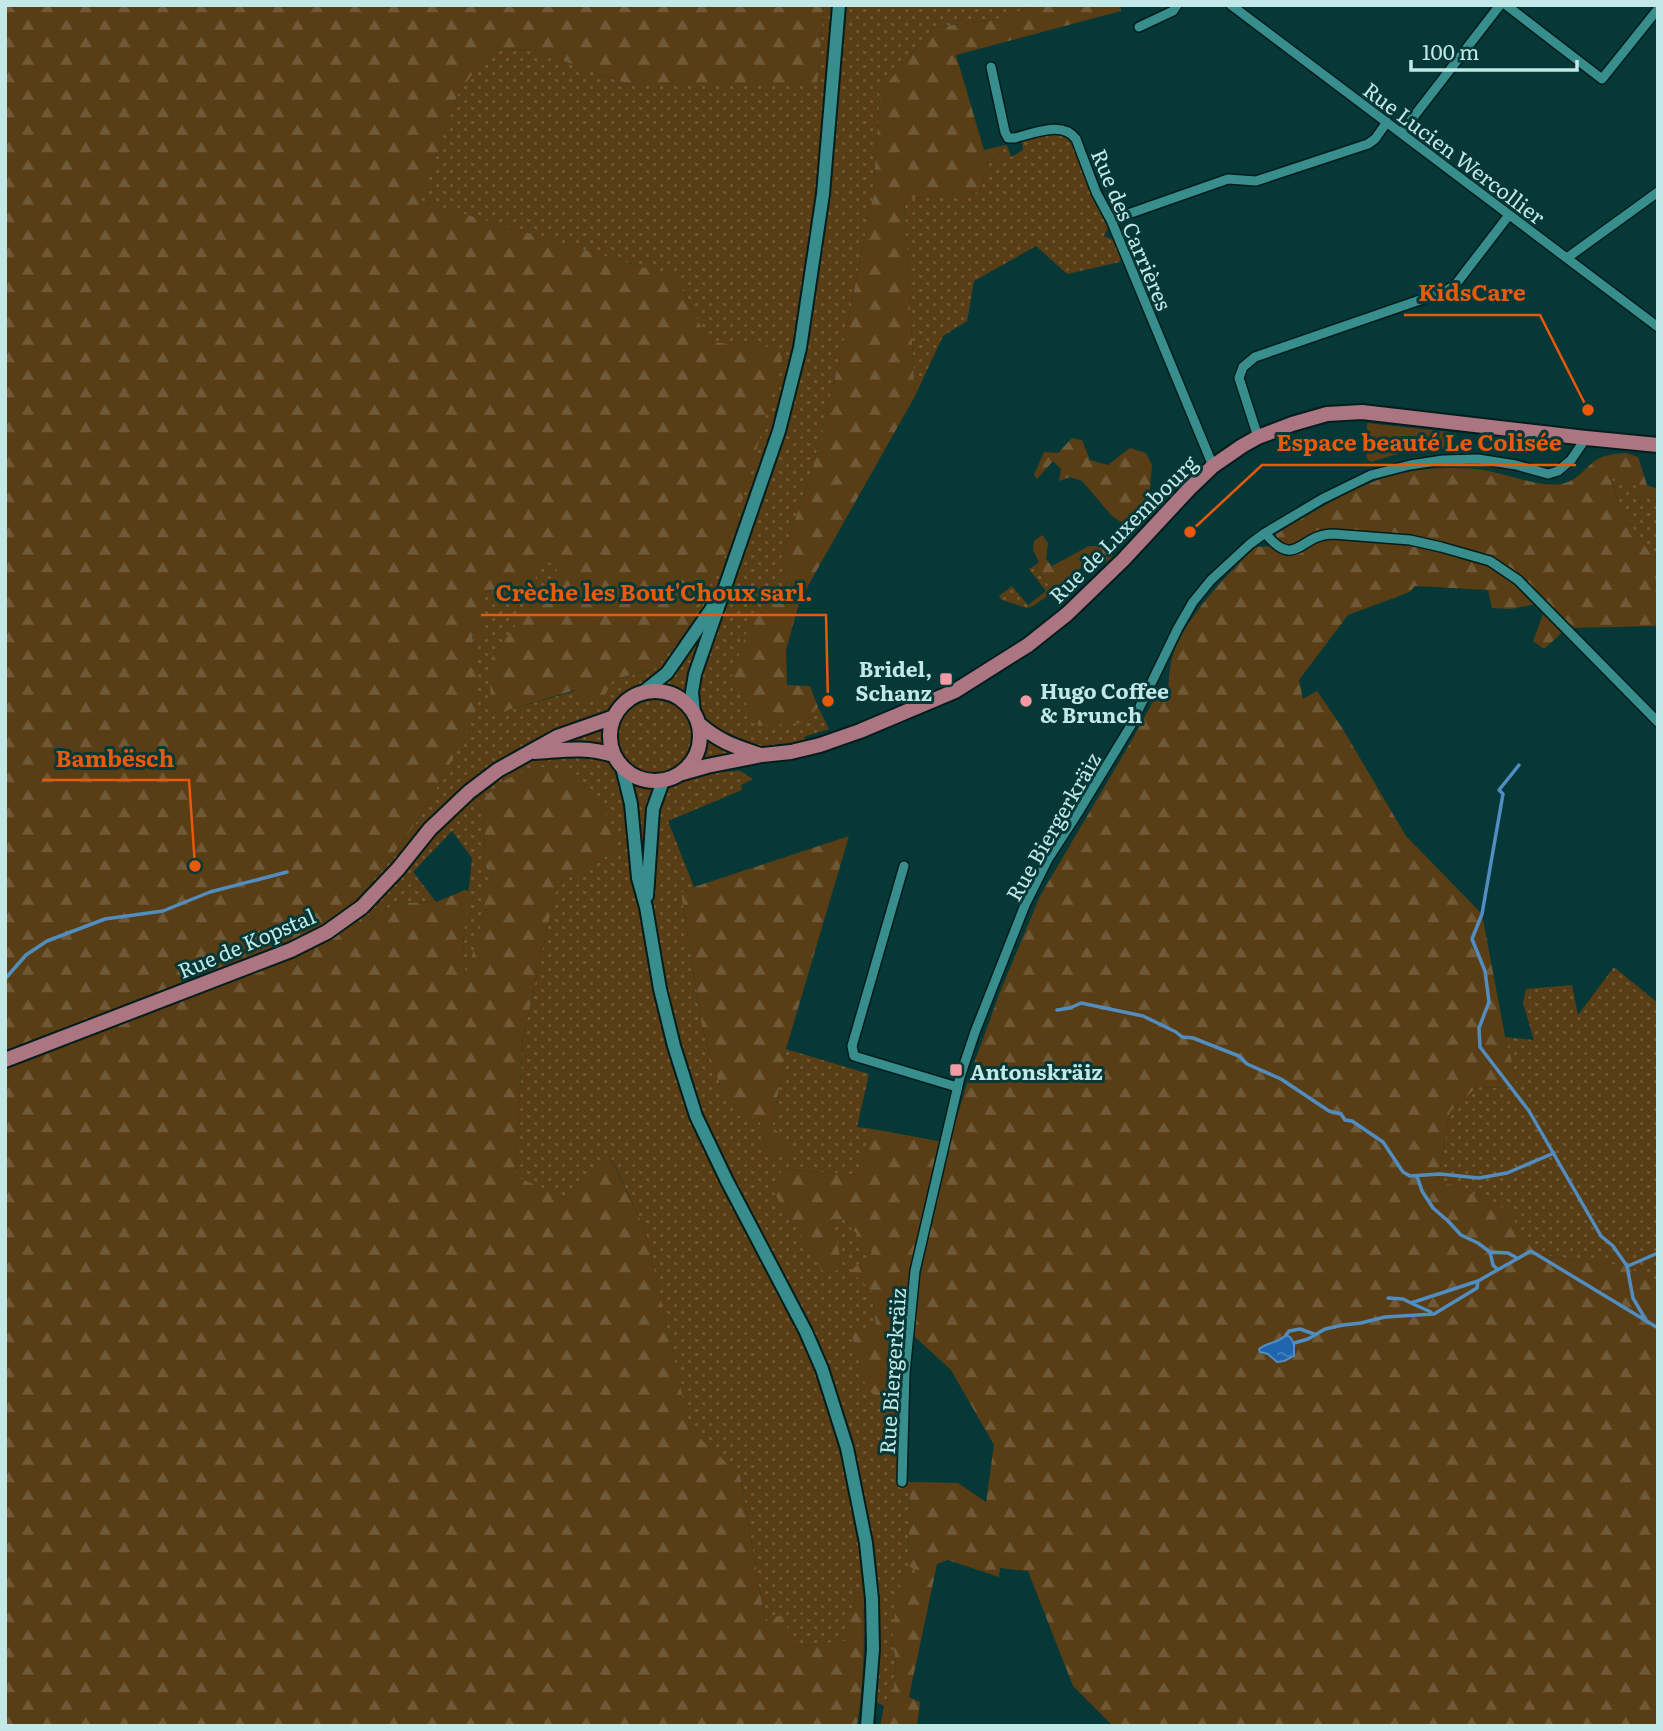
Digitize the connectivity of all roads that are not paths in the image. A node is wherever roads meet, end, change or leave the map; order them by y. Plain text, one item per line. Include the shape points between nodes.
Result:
1 (839, 5) edge
2 (1177, 5) edge
3 (1231, 5) edge
4 (1500, 5) edge
5 (1506, 5) edge
6 (1653, 5) edge
7 (1658, 9) edge
8 (1139, 27) dead end
9 (991, 67) dead end
10 (1387, 122) junction
11 (1401, 133) junction
12 (1658, 192) edge
13 (1509, 215) junction
14 (1111, 220) junction
15 (1567, 258) junction
16 (1658, 327) edge
17 (1258, 437) junction
18 (1586, 438) junction
19 (1658, 444) edge
20 (1213, 466) junction
21 (1265, 533) junction
22 (724, 590) junction
23 (643, 692) junction
24 (614, 717) junction
25 (696, 719) junction
26 (1658, 722) edge
27 (530, 752) junction
28 (762, 755) junction
29 (618, 761) junction
30 (679, 774) junction
31 (663, 780) junction
32 (904, 866) dead end
33 (646, 907) junction
34 (5, 1060) edge
35 (957, 1087) junction
36 (902, 1482) dead end
37 (867, 1726) edge

1 - 22 main road via 823,194 800,348 779,432
2 - 8 street
3 - 10 street, Rue Lucien Wercollier
4 - 11 street
5 - 7 street via 1602,79
6 - 7 street
9 - 14 street, Rue des Carrières via 1008,138 1052,129 1071,133
10 - 11 street, Rue Lucien Wercollier
10 - 14 street via 1368,144 1256,181 1228,179
11 - 13 street, Rue Lucien Wercollier
12 - 15 street
13 - 15 street, Rue Lucien Wercollier
13 - 17 street via 1446,291 1255,357 1243,367 1239,378
14 - 20 street, Rue des Carrières
15 - 16 street, Rue Lucien Wercollier
17 - 18 main road, Rue de Luxembourg via 1327,414 1362,412
17 - 20 main road, Rue de Luxembourg
18 - 19 main road, Rue de Luxembourg
18 - 21 street, Rue Biergerkräiz via 1572,460 1548,474 1478,459 1443,460 1371,475
20 - 28 main road, Rue de Luxembourg via 1099,585 1007,659 955,691 839,739
21 - 26 street via 1275,546 1292,551 1316,537 1333,534 1410,540 1490,561 1518,580
21 - 35 street, Rue Biergerkräiz via 1193,602 1130,727 1048,859 1025,905
22 - 23 main road via 667,673
22 - 25 main road via 695,674
23 - 24 main road via 631,697
23 - 25 main road via 677,696
24 - 27 main road, Rue de Kopstal
24 - 29 main road via 610,743
25 - 28 main road, Rue de Luxembourg via 713,737
25 - 30 main road via 697,753
27 - 29 main road, Rue de Kopstal via 582,748
27 - 34 main road, Rue de Kopstal via 469,792 362,907 327,932
28 - 30 main road, Rue de Luxembourg
29 - 31 main road via 641,779
29 - 33 main road via 631,804 638,878
30 - 31 main road
31 - 33 main road via 653,809
32 - 35 street via 852,1046 854,1056
33 - 37 main road via 660,989 696,1116 806,1332 847,1447 872,1599
35 - 36 street, Rue Biergerkräiz via 915,1271 905,1373

